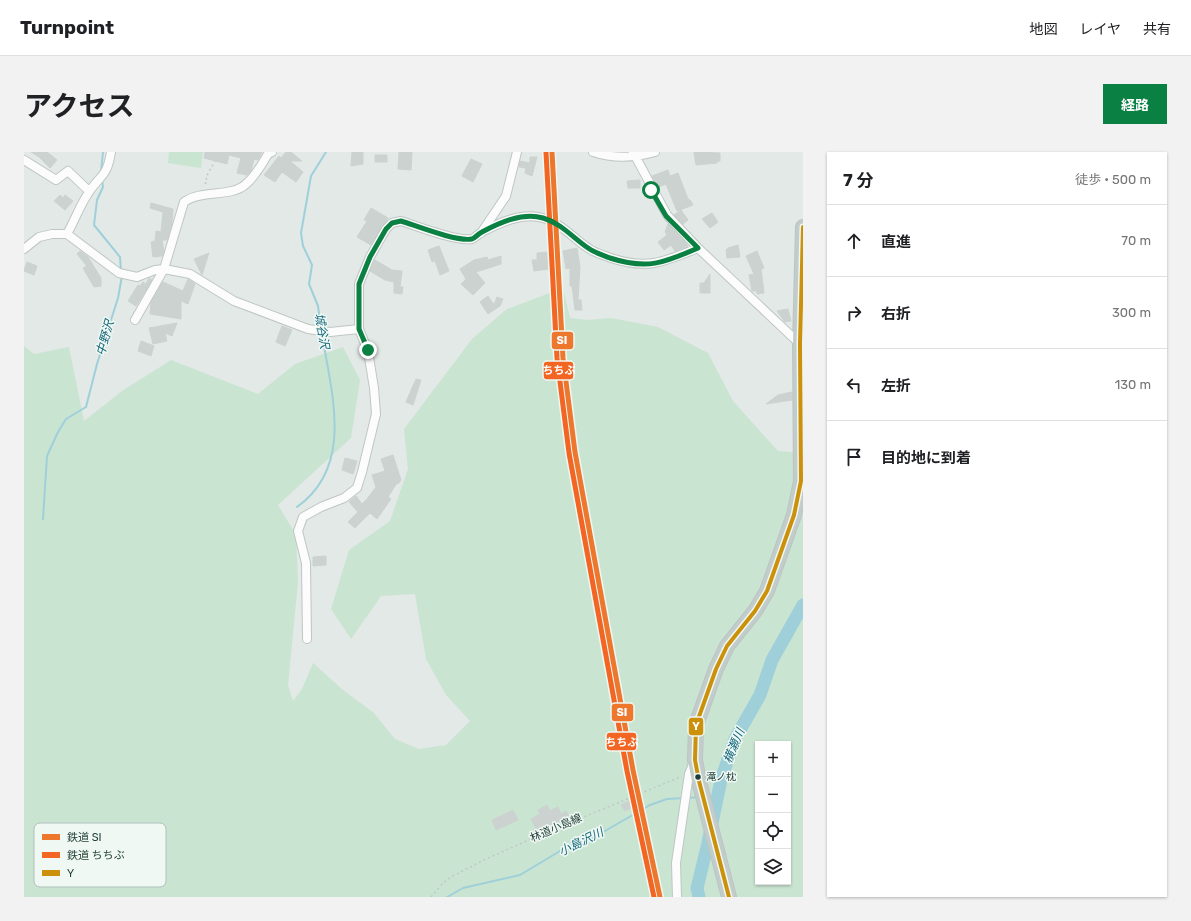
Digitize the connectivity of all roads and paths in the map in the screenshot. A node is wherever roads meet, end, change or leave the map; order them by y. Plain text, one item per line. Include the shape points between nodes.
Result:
1 (111, 152) edge
2 (272, 152) edge
3 (517, 152) edge
4 (593, 152) edge
5 (655, 152) edge
6 (634, 155) edge
7 (24, 160) edge
8 (215, 161) dead end
9 (205, 184) dead end
10 (89, 191) junction
11 (803, 227) edge
12 (481, 233) junction
13 (67, 234) junction
14 (698, 248) junction
15 (24, 249) edge
16 (164, 269) junction
17 (135, 320) dead end
18 (358, 330) junction
19 (802, 345) edge
20 (307, 639) dead end
21 (692, 781) junction
22 (431, 897) edge
23 (677, 897) edge
24 (729, 897) edge

1 - 10 street via 109,165
2 - 16 street via 246,185 233,190 192,196 184,202
3 - 12 street via 506,196
4 - 6 street via 604,156
5 - 6 street
6 - 14 street via 666,216
7 - 10 street via 56,180 68,171
8 - 9 path via 206,176
10 - 13 street
11 - 19 highway
12 - 14 street via 506,221 528,217 542,218 562,227 596,253 636,265 660,263
12 - 18 street via 473,239 462,239 401,221 392,223 370,257 359,284
13 - 15 street via 39,237
13 - 16 street via 119,273 137,277
14 - 19 street
16 - 17 street
16 - 18 street via 190,274 234,301 308,329 330,332
18 - 20 street via 368,350 376,414 357,488 344,498 303,517 298,531 306,563
19 - 21 highway via 801,481 794,515 767,590 755,611 727,646 716,669 696,725
21 - 22 path, 林道小島線 via 528,840 451,877
21 - 23 street via 684,806 676,863
21 - 24 highway

